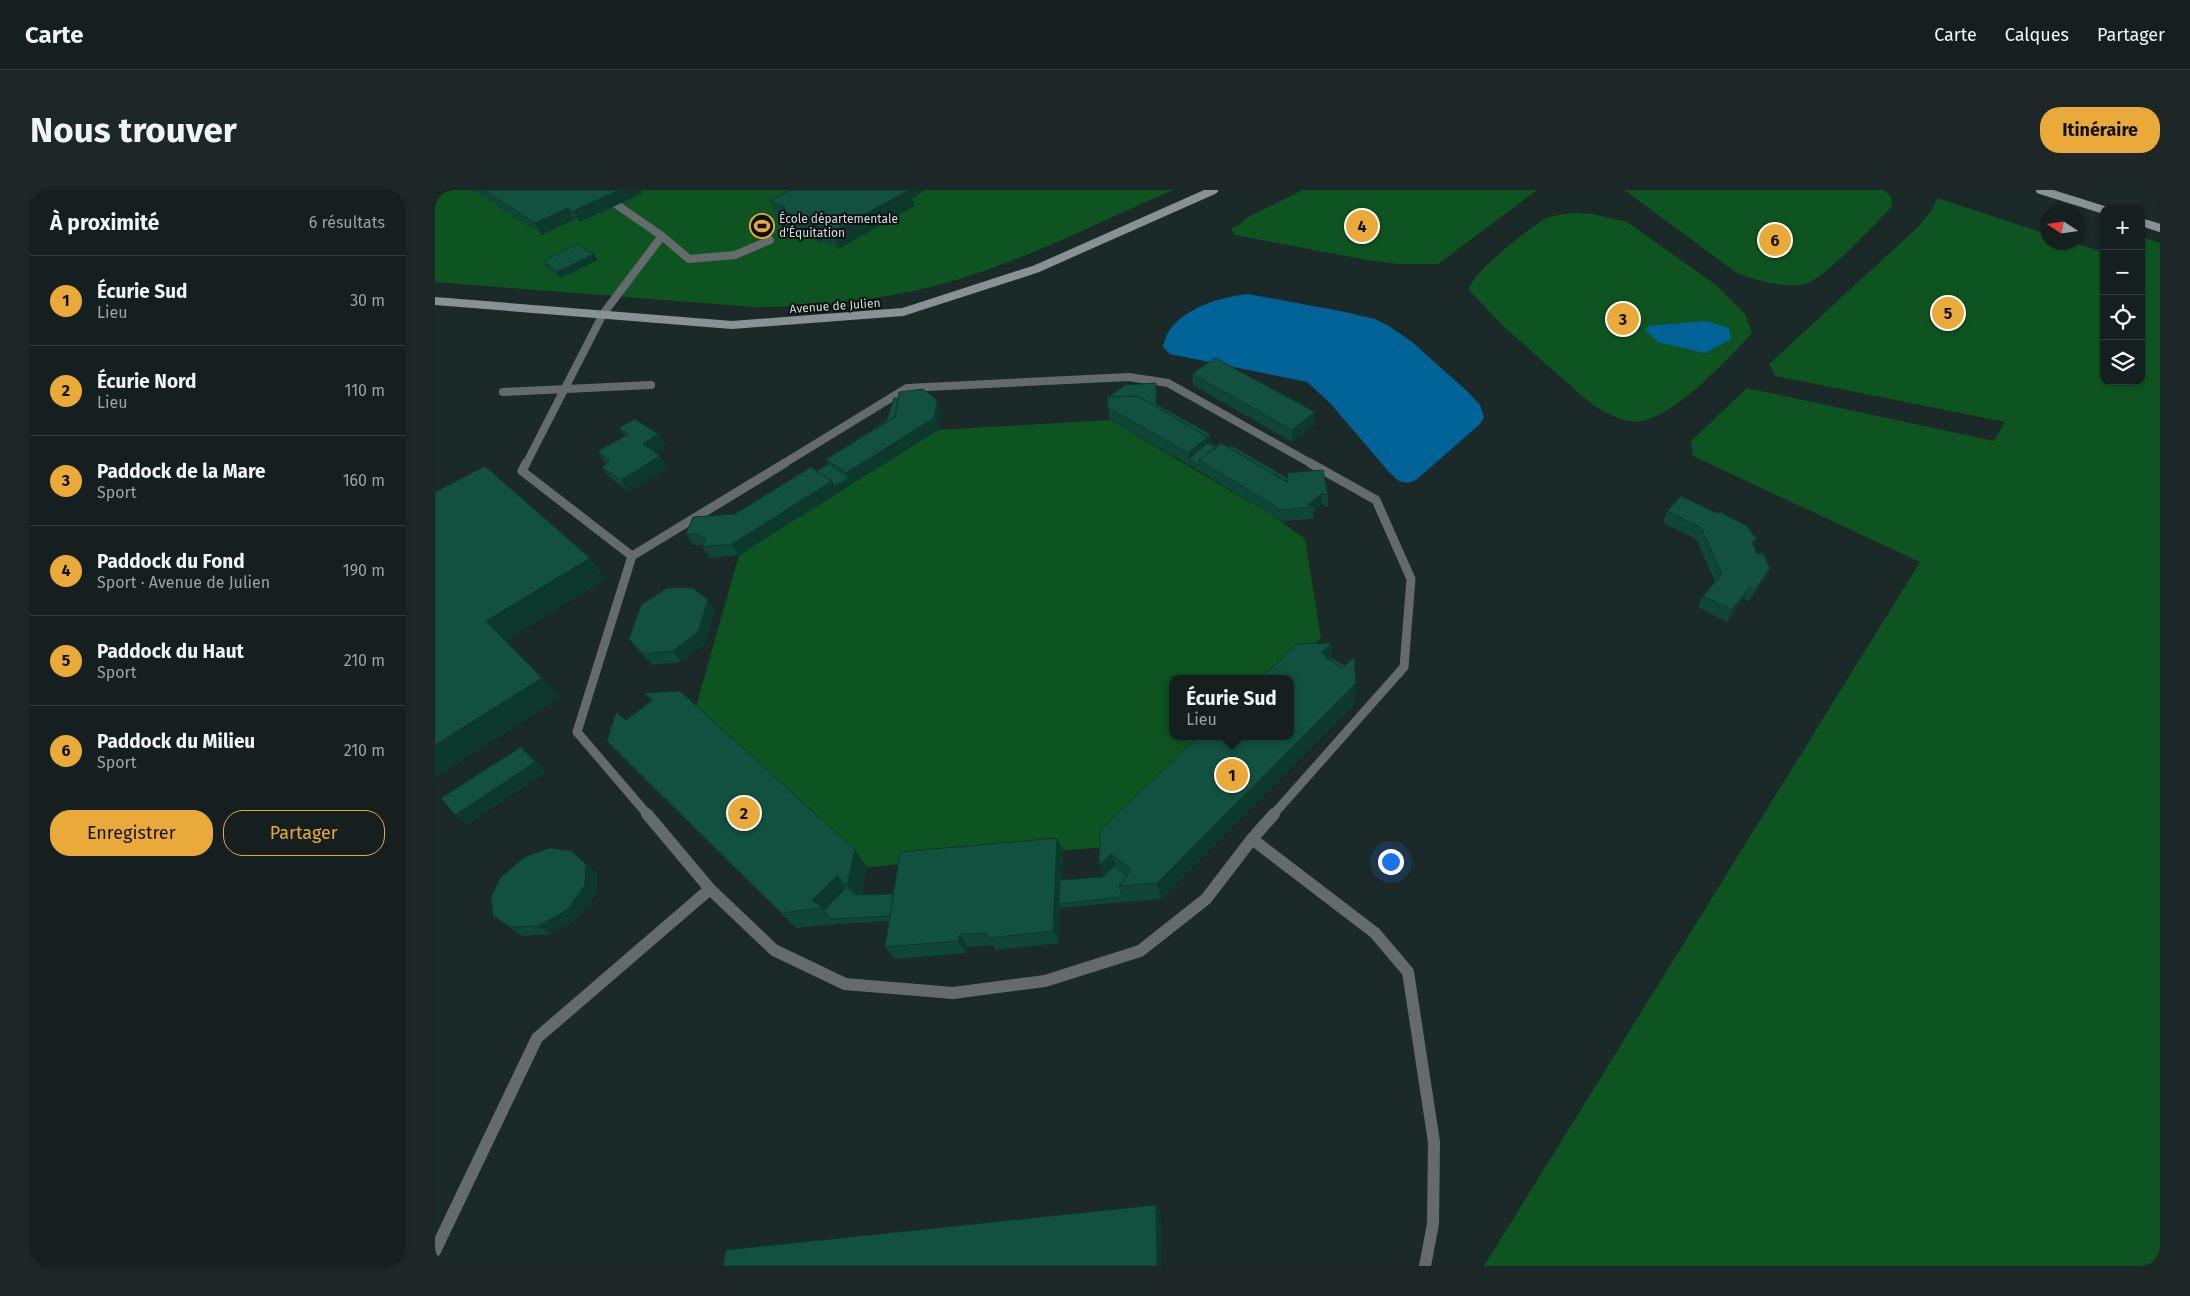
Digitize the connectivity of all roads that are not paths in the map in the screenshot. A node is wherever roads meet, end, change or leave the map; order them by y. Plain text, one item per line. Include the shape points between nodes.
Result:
1 (1214, 190) edge
2 (2039, 190) edge
3 (617, 205) edge
4 (2100, 209) edge
5 (2145, 223) edge
6 (2160, 228) edge
7 (662, 236) junction
8 (770, 240) dead end
9 (435, 301) edge
10 (603, 314) junction
11 (651, 385) dead end
12 (565, 389) junction
13 (503, 392) dead end
14 (632, 556) junction
15 (1253, 839) junction
16 (710, 889) junction
17 (435, 1251) edge
18 (1425, 1266) edge

1 - 10 street, Avenue de Julien via 1037,269 903,312 732,325
2 - 4 street
3 - 7 lane
5 - 6 street
7 - 8 lane via 689,259 735,255
7 - 10 lane
9 - 10 street, Avenue de Julien
10 - 12 lane
11 - 12 lane
12 - 13 lane
12 - 14 lane via 522,471
14 - 15 lane via 907,388 1129,377 1168,383 1376,500 1411,579 1404,666
14 - 16 lane via 577,732
15 - 16 lane via 1206,899 1141,951 1045,981 953,993 845,984 774,950
15 - 18 lane via 1375,933 1408,972 1434,1142 1433,1224
16 - 17 lane via 537,1038

